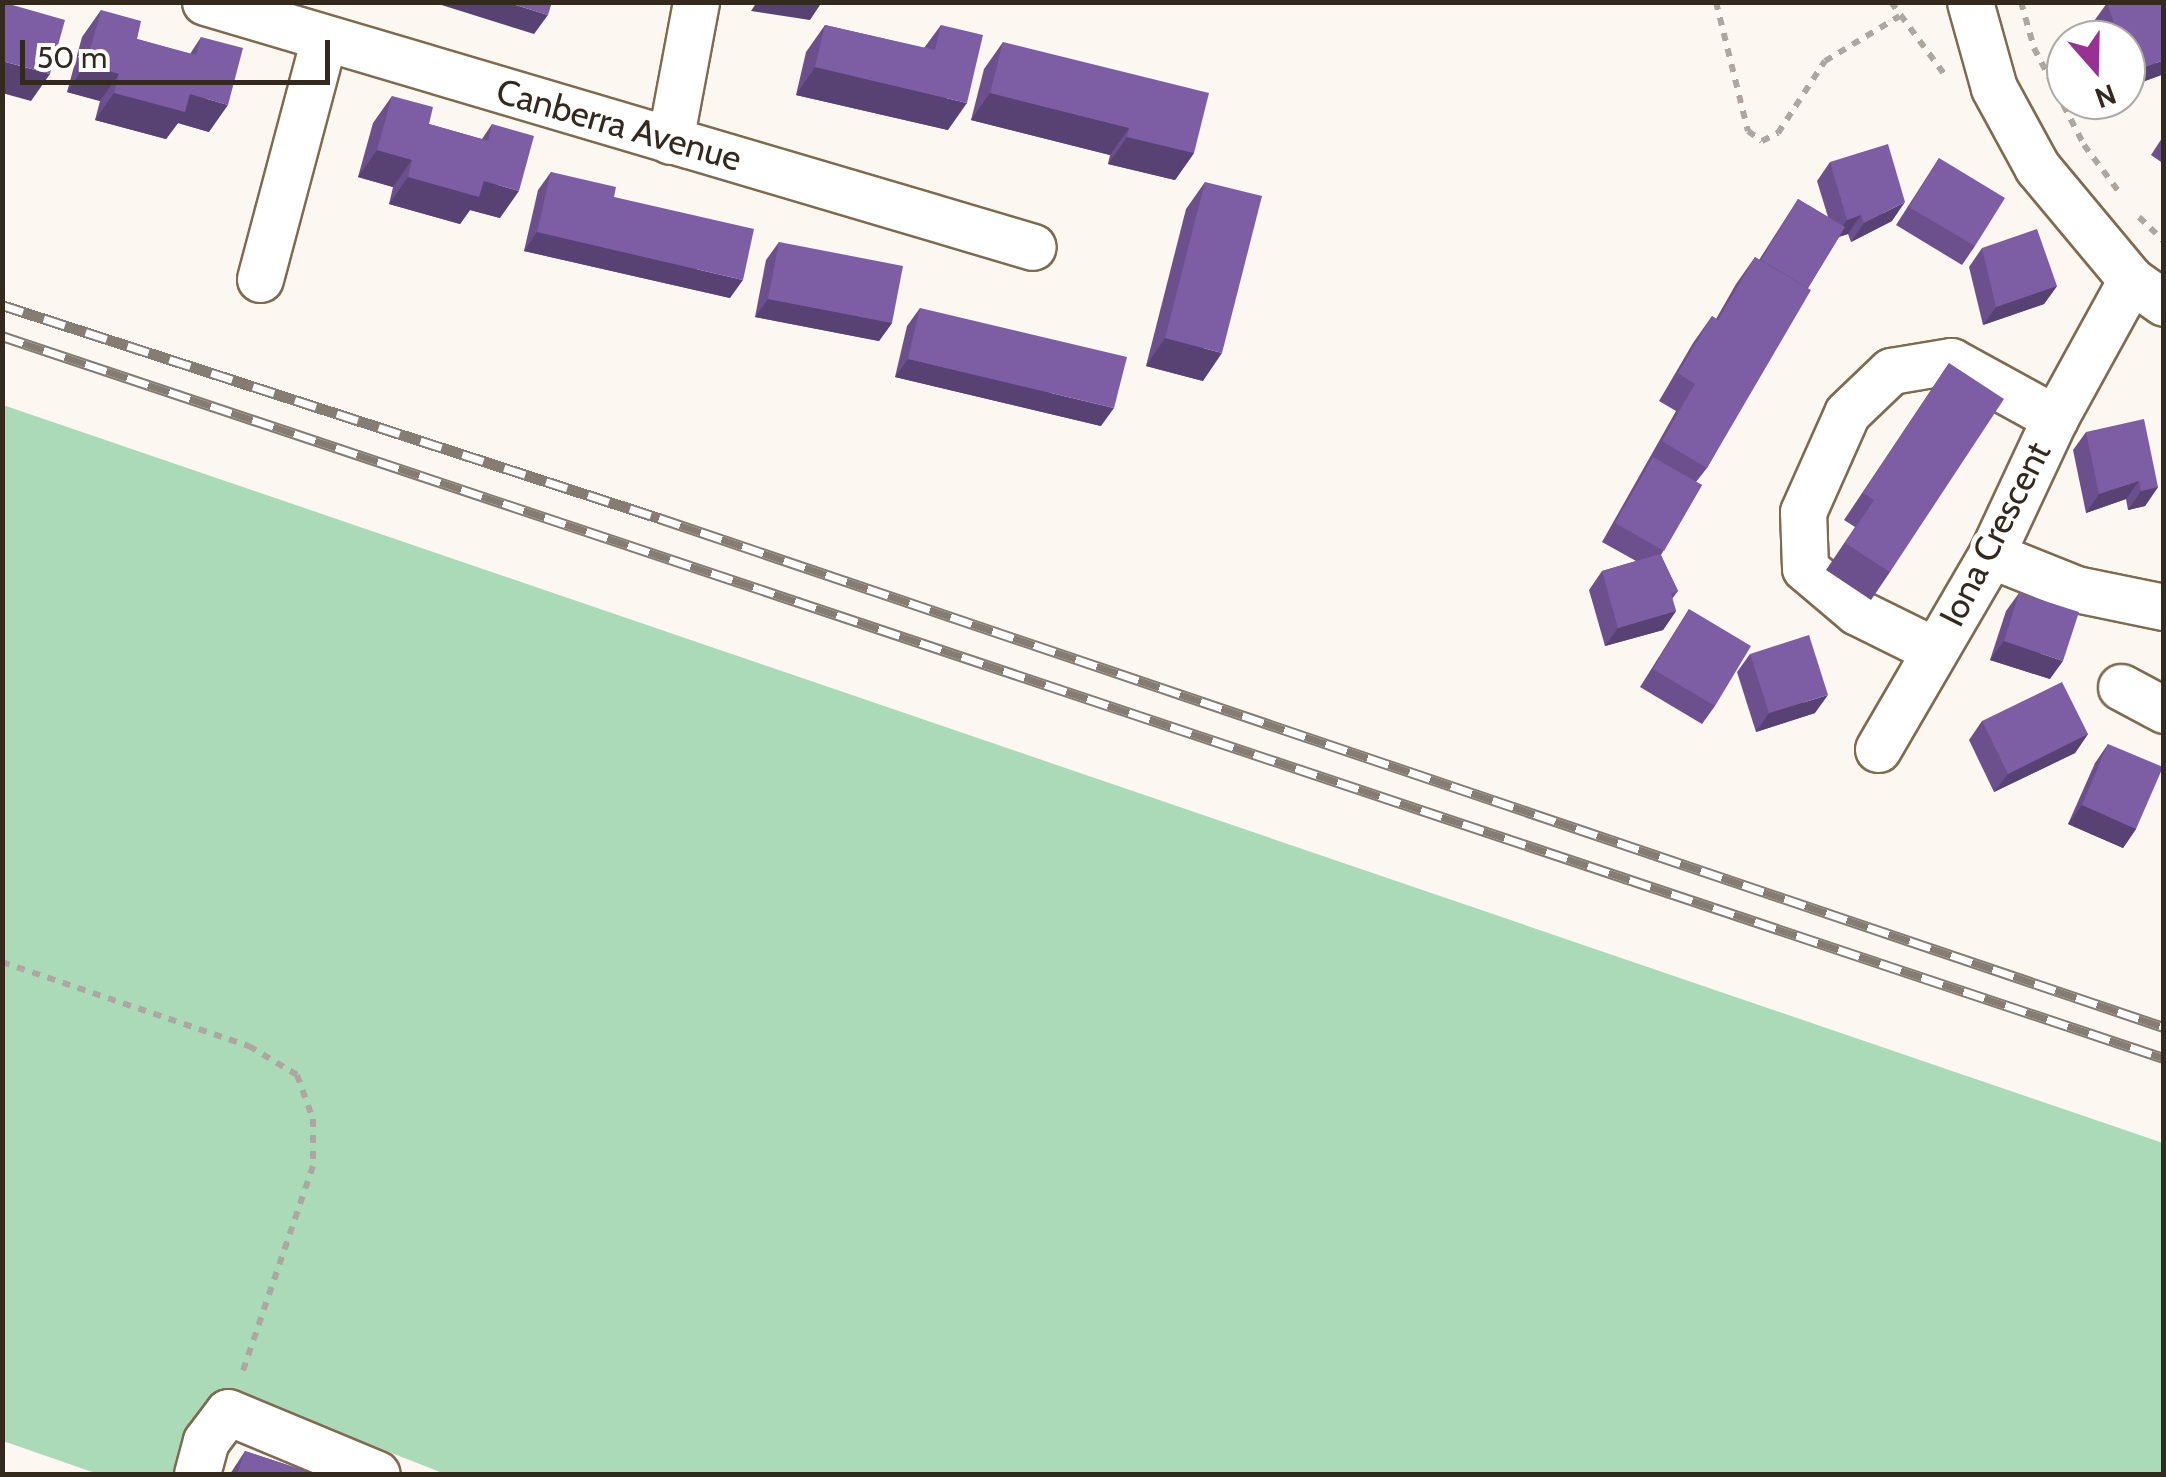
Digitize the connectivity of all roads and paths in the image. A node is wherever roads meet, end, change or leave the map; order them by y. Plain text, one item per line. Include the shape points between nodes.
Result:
1 (204, 2) edge
2 (696, 2) edge
3 (1716, 2) edge
4 (1970, 2) edge
5 (2021, 2) edge
6 (1900, 16) dead end
7 (324, 38) junction
8 (670, 141) junction
9 (2122, 196) dead end
10 (2132, 210) dead end
11 (2164, 241) edge
12 (1033, 247) dead end
13 (260, 279) dead end
14 (2147, 291) edge
15 (2054, 418) junction
16 (1991, 555) junction
17 (2164, 607) edge
18 (1934, 650) junction
19 (2122, 687) dead end
20 (2164, 710) edge
21 (1878, 748) dead end
22 (2, 962) edge
23 (228, 1412) junction
24 (198, 1474) edge
25 (377, 1474) edge

1 - 7 street, Canberra Avenue
2 - 8 street
3 - 6 path via 1748,131 1762,141 1778,133 1825,61
4 - 14 street via 1994,88 2037,167
5 - 9 path via 2034,48 2084,145
7 - 8 street, Canberra Avenue
7 - 13 street
8 - 12 street, Canberra Avenue
10 - 11 path
14 - 15 street, Iona Crescent
15 - 16 street, Iona Crescent
15 - 18 street, Iona Crescent via 1951,362 1892,370 1847,413 1803,512 1805,568 1858,612
16 - 17 street via 2076,589
16 - 18 street, Iona Crescent
18 - 21 street, Iona Crescent
19 - 20 street
22 - 23 path via 249,1046 297,1074 313,1120 313,1166
23 - 24 street via 206,1441
23 - 25 street

